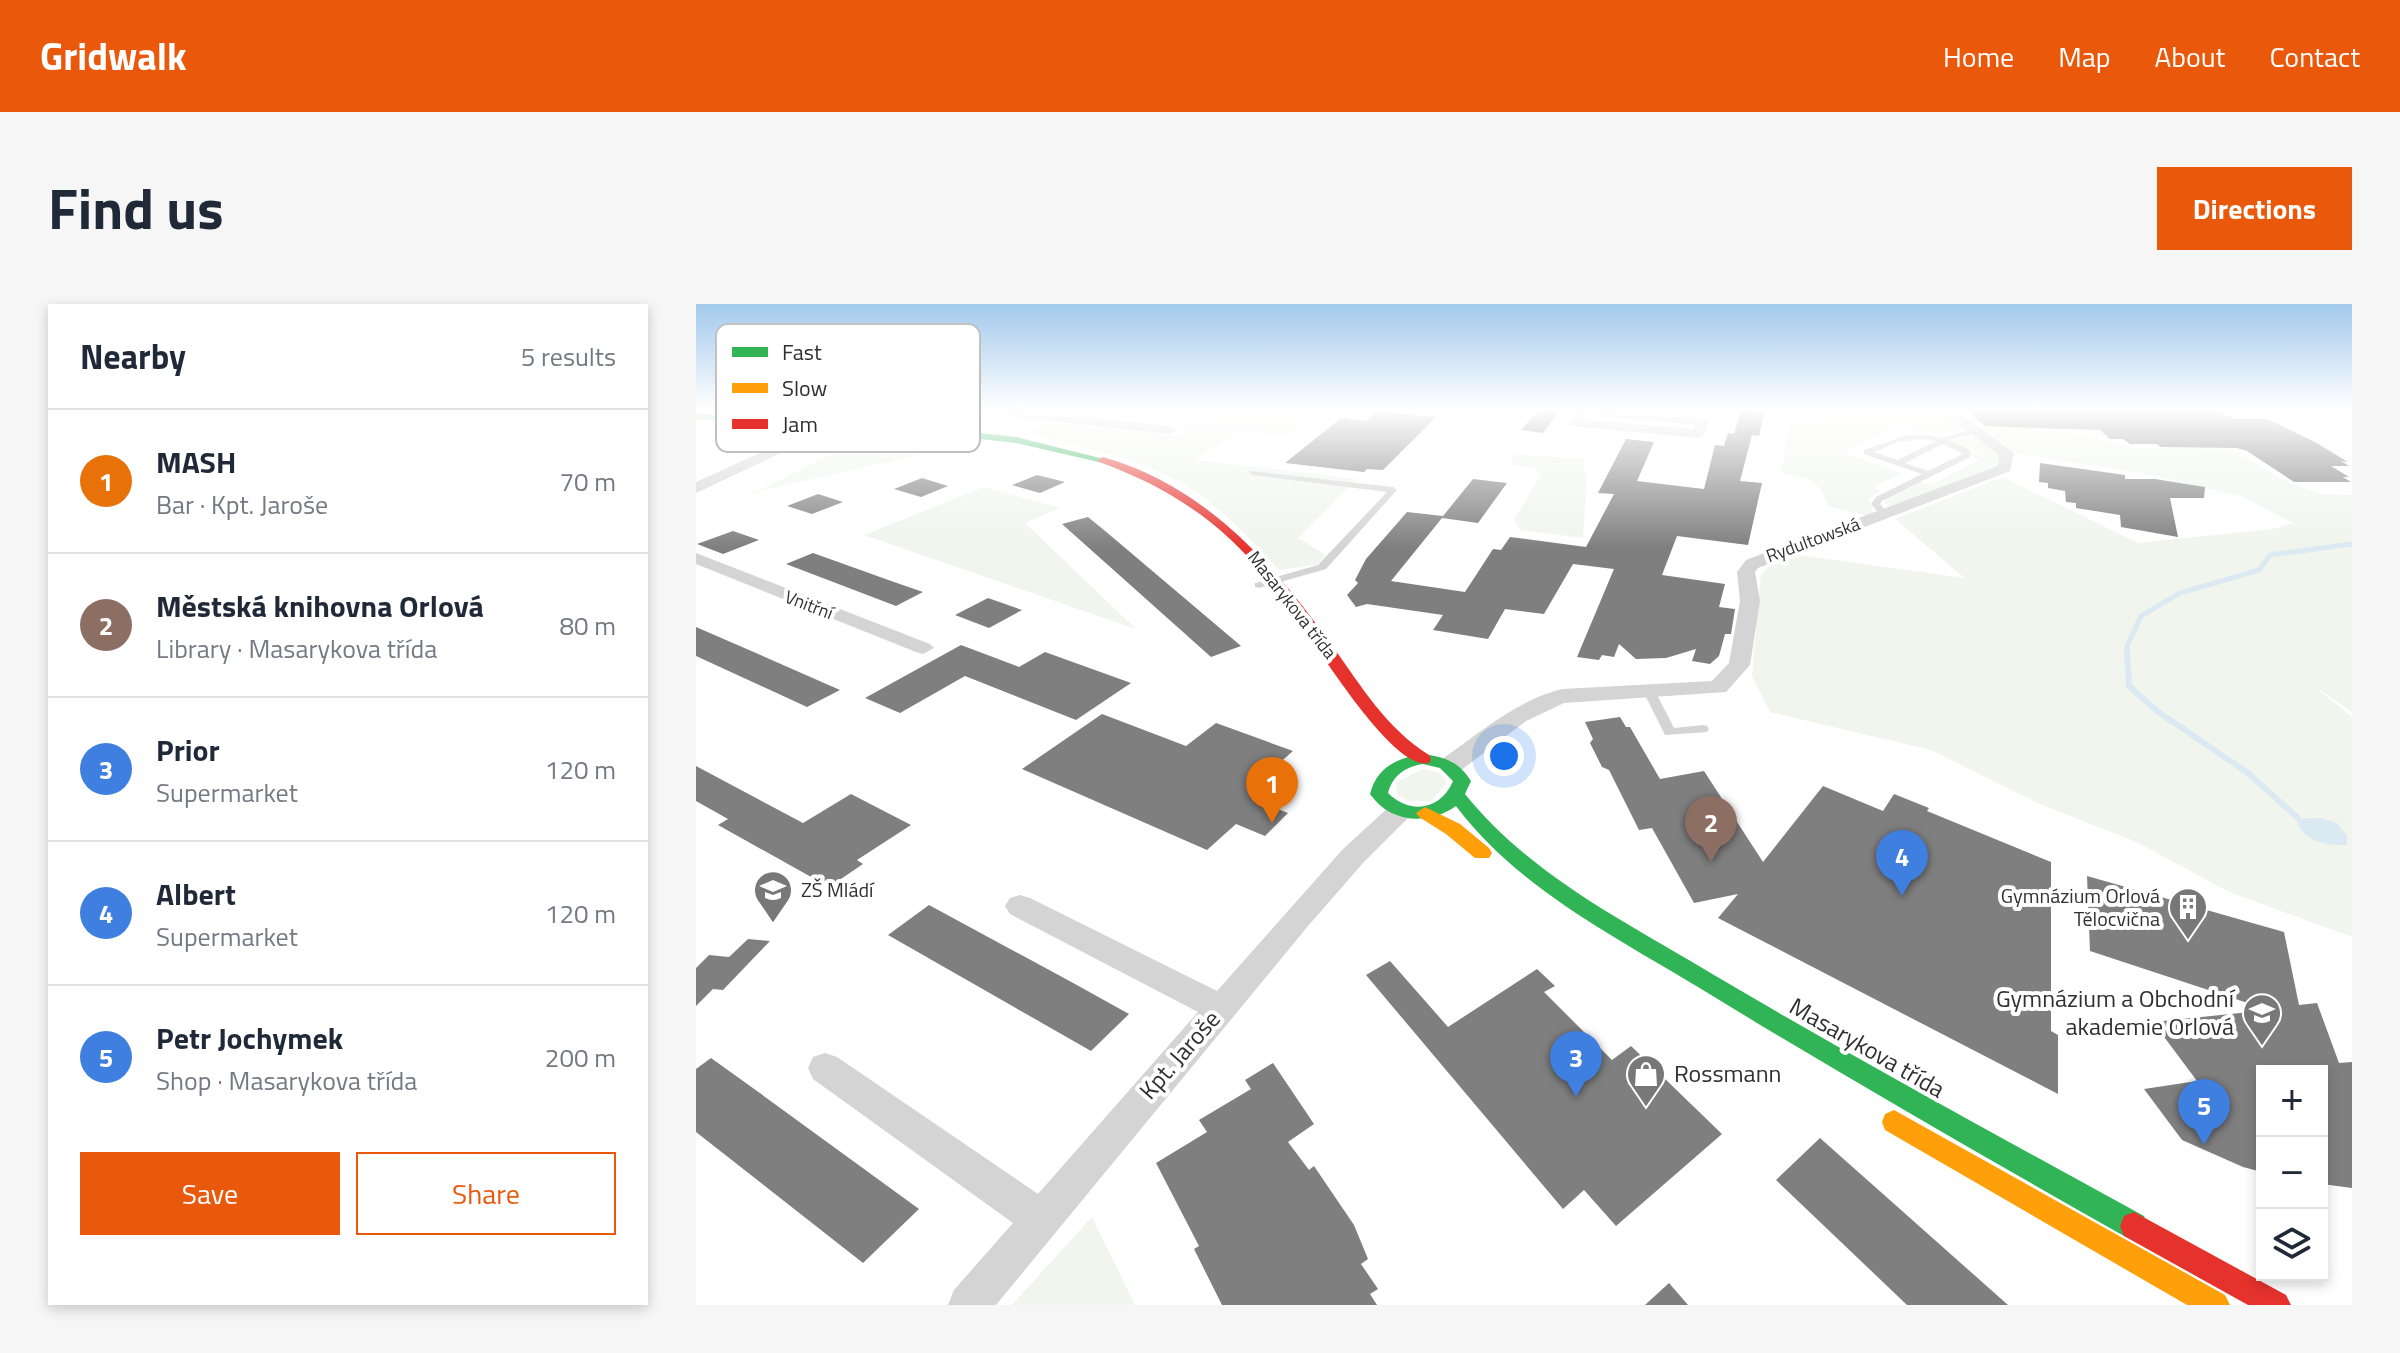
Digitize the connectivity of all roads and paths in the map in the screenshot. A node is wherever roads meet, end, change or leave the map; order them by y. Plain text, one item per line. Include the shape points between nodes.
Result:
1 (759, 455) edge
2 (1061, 455) edge
3 (1874, 455) edge
4 (1915, 455) edge
5 (1967, 455) edge
6 (2007, 455) edge
7 (1896, 464) junction
8 (1253, 473) dead end
9 (1928, 474) junction
10 (696, 488) edge
11 (1884, 514) junction
12 (696, 558) edge
13 (1268, 583) junction
14 (923, 648) dead end
15 (1649, 691) junction
16 (1703, 729) dead end
17 (1368, 737) dead end
18 (1423, 759) junction
19 (1451, 765) junction
20 (1458, 797) junction
21 (1412, 812) junction
22 (1541, 901) dead end
23 (1020, 906) dead end
24 (1221, 1008) junction
25 (825, 1068) dead end
26 (1874, 1110) dead end
27 (1040, 1219) junction
28 (969, 1305) edge
29 (2215, 1305) edge
30 (2276, 1305) edge

1 - 10 street
2 - 13 street, Masarykova třída via 1151,487 1191,512
3 - 7 lane
4 - 7 lane
5 - 9 lane
6 - 11 street, Rydultowská via 2005,468
7 - 9 lane
8 - 13 lane via 1393,490 1322,567
9 - 11 lane via 1879,499 1875,504
11 - 15 street, Rydultowská via 1752,564 1746,572 1750,601 1739,665 1718,687
12 - 14 street, Vnitřní
13 - 17 street, Masarykova třída
13 - 18 street, Masarykova třída via 1405,750
15 - 16 lane via 1670,732
15 - 19 street, Rydultowská via 1544,700
18 - 19 street
18 - 21 street via 1385,766 1379,794 1385,805
19 - 20 street via 1462,781
20 - 21 street via 1444,807
20 - 30 street, Masarykova třída via 1495,838 1569,897 1912,1102
21 - 22 street via 1453,829
21 - 24 street, Kpt. Jaroše via 1353,856
23 - 24 street
24 - 27 street, Kpt. Jaroše
25 - 27 street
26 - 29 street
27 - 28 street, Kpt. Jaroše

